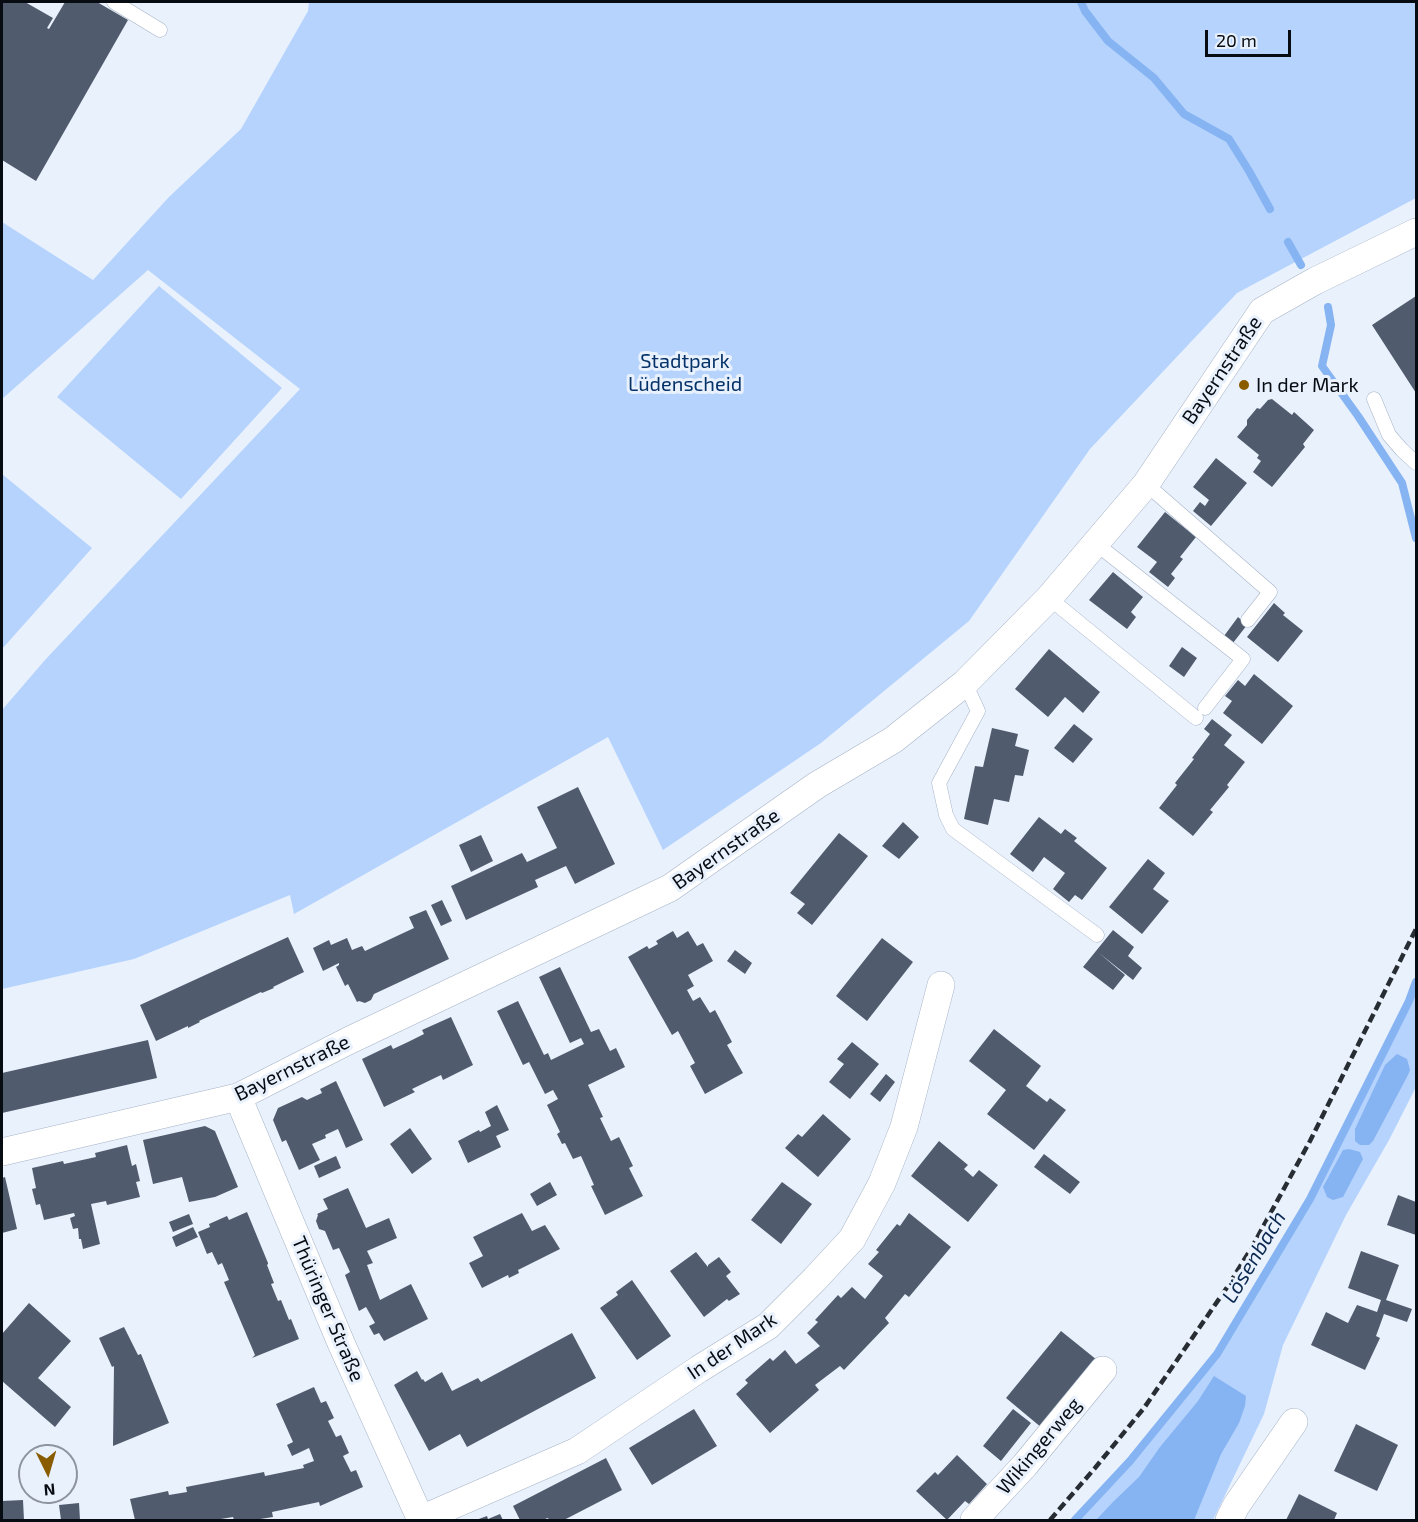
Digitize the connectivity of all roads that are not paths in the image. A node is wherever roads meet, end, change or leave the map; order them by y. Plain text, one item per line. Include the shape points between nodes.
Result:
1 (114, 2) edge
2 (160, 30) dead end
3 (1416, 232) edge
4 (1374, 399) dead end
5 (1416, 463) edge
6 (1146, 484) junction
7 (1095, 543) junction
8 (1049, 598) junction
9 (1248, 620) dead end
10 (965, 683) junction
11 (1096, 935) dead end
12 (941, 985) dead end
13 (238, 1097) junction
14 (2, 1152) edge
15 (1103, 1370) dead end
16 (1294, 1422) dead end
17 (420, 1520) edge
18 (974, 1521) edge
19 (1229, 1521) edge

1 - 2 lane
3 - 6 street, Bayernstraße via 1315,280 1262,311
4 - 5 lane via 1389,435
6 - 7 street, Bayernstraße
6 - 9 lane via 1270,592
7 - 8 street, Bayernstraße
7 - 8 lane via 1243,659 1201,713
8 - 10 street, Bayernstraße
10 - 11 lane via 978,711 939,783 953,829
10 - 13 street, Bayernstraße via 892,740 817,785 670,888 465,977
12 - 17 street, In der Mark via 904,1127 882,1183 852,1239 815,1279 768,1326 577,1450
13 - 14 street, Bayernstraße
13 - 17 street, Thüringer Straße
15 - 18 street, Wikingerweg
16 - 19 street

